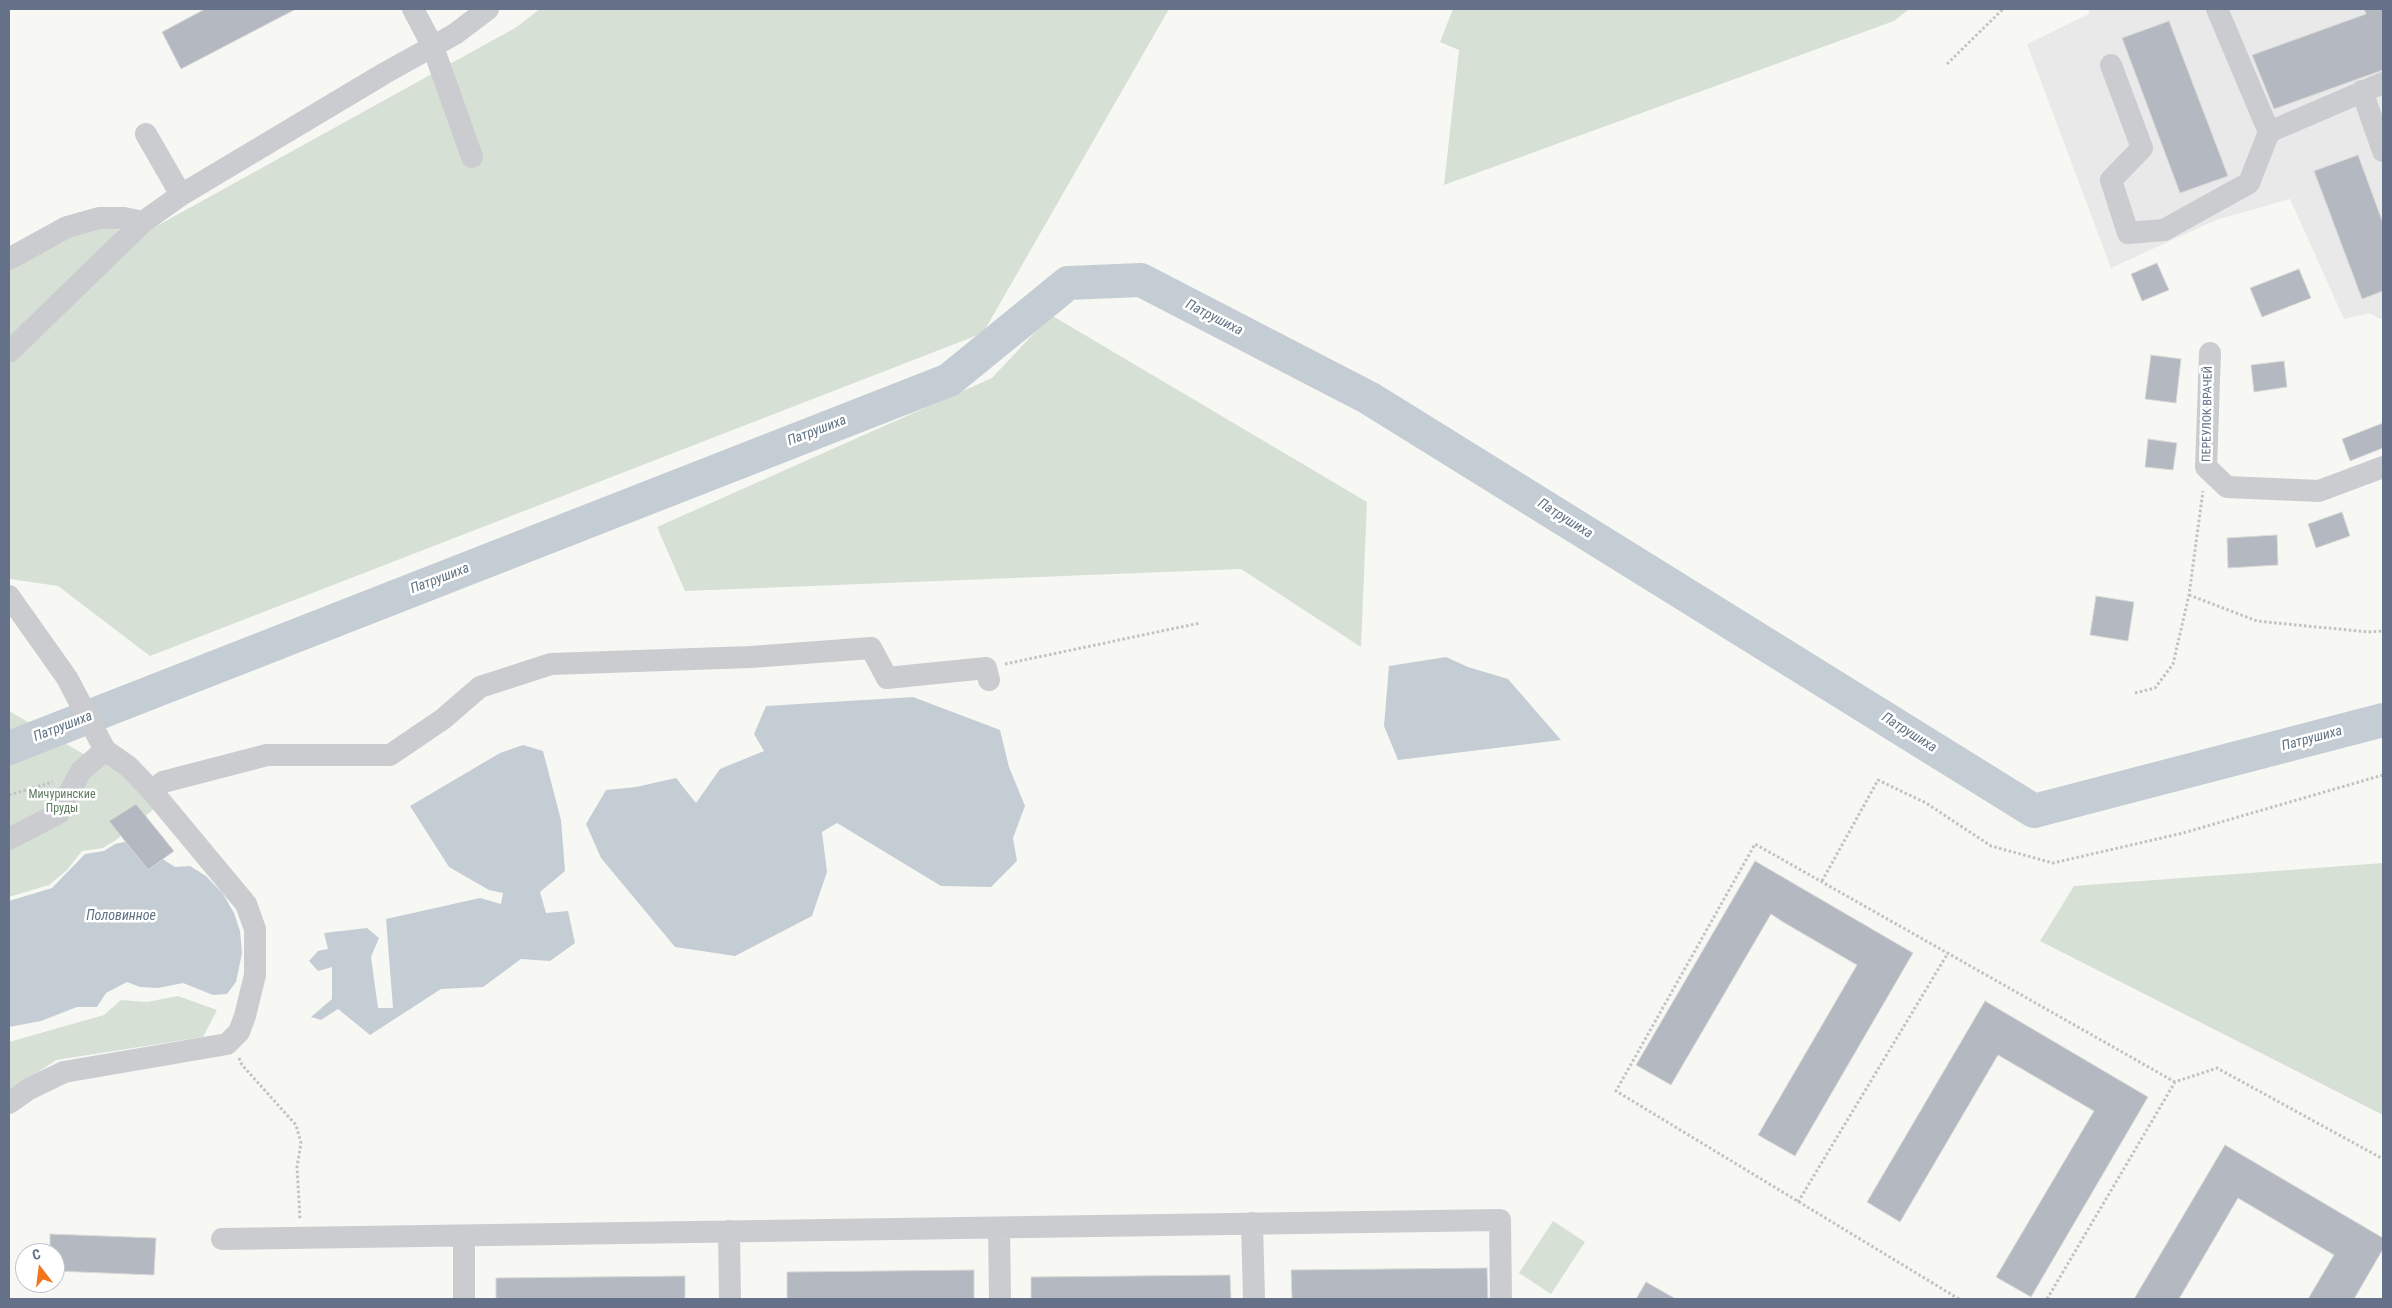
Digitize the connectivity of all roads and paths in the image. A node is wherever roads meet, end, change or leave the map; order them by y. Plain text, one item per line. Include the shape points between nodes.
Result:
1 (413, 9) edge
2 (488, 9) edge
3 (2003, 9) edge
4 (2217, 9) edge
5 (433, 47) junction
6 (1947, 64) dead end
7 (2111, 65) dead end
8 (2383, 83) edge
9 (2362, 91) junction
10 (2269, 132) junction
11 (146, 134) dead end
12 (2383, 151) edge
13 (472, 157) dead end
14 (181, 195) junction
15 (143, 222) junction
16 (9, 259) edge
17 (9, 352) edge
18 (2210, 352) dead end
19 (2206, 467) junction
20 (2383, 467) edge
21 (2189, 594) junction
22 (9, 596) edge
23 (1200, 623) dead end
24 (2383, 631) edge
25 (988, 674) joint
26 (2135, 693) dead end
27 (102, 744) junction
28 (81, 771) junction
29 (2383, 775) edge
30 (152, 791) junction
31 (9, 796) edge
32 (9, 839) edge
33 (1822, 882) junction
34 (1948, 953) junction
35 (232, 1040) junction
36 (2174, 1082) junction
37 (9, 1103) edge
38 (2383, 1159) edge
39 (1798, 1202) junction
40 (1252, 1223) junction
41 (999, 1228) junction
42 (729, 1231) junction
43 (464, 1236) junction
44 (315, 1237) junction
45 (222, 1239) dead end
46 (464, 1299) edge
47 (730, 1299) edge
48 (1000, 1299) edge
49 (1254, 1299) edge
50 (1501, 1299) edge
51 (1959, 1299) edge
52 (2047, 1299) edge

1 - 5 street
2 - 5 street
3 - 6 path
4 - 10 street
5 - 13 street
5 - 14 street via 384,72
7 - 10 street via 2142,148 2112,180 2128,233 2164,230 2249,183
8 - 9 street
9 - 10 street
9 - 12 street
11 - 14 street
14 - 15 street
15 - 16 street via 99,218 67,227
15 - 17 street
18 - 19 street, ПЕРЕУЛОК ВРАЧЕЙ
19 - 20 street, ПЕРЕУЛОК ВРАЧЕЙ via 2227,487 2319,491
19 - 21 path
21 - 24 path via 2257,621
21 - 26 path via 2173,664 2155,688
22 - 27 street via 67,678
23 - 25 path
25 - 30 street via 887,678 871,648 751,657 551,664 480,687 443,719 390,755 267,754 164,782
27 - 28 street
27 - 30 street
28 - 31 path
28 - 32 street via 59,814
29 - 33 path via 2184,833 2053,863 1991,846 1926,804 1878,780
30 - 35 street via 246,904 255,929 255,974 245,1016
33 - 34 path
33 - 39 path via 1755,844 1616,1091
34 - 36 path
34 - 39 path
35 - 37 street via 227,1044 64,1072
35 - 44 path via 242,1066 296,1125 301,1143 297,1167 301,1228
36 - 38 path via 2217,1068
36 - 52 path
39 - 51 path
40 - 41 street
40 - 49 street
40 - 50 street via 1500,1220
41 - 42 street
41 - 48 street
42 - 43 street
42 - 47 street
43 - 44 street
43 - 46 street
44 - 45 street

